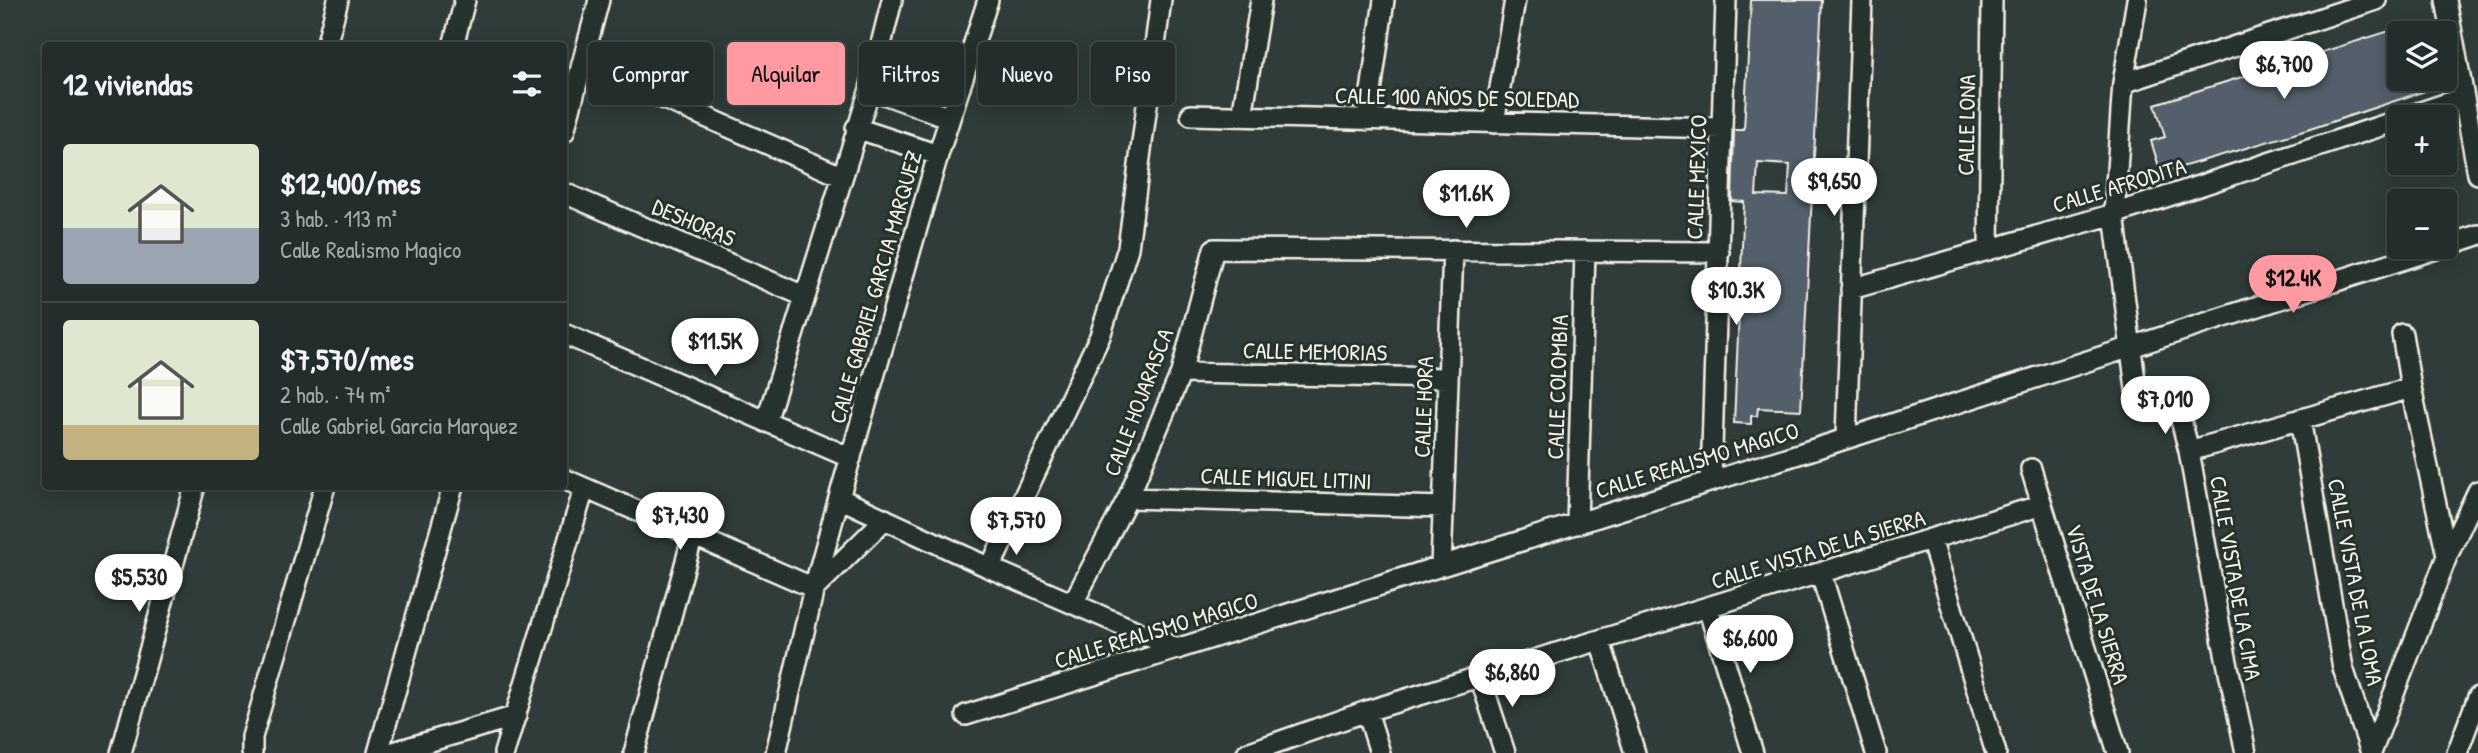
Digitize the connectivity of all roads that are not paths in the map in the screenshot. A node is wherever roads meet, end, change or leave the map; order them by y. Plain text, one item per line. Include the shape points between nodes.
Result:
1 (338, 0) edge
2 (465, 0) edge
3 (599, 0) edge
4 (892, 0) edge
5 (988, 0) edge
6 (1161, 0) edge
7 (1261, 0) edge
8 (1384, 0) edge
9 (1515, 0) edge
10 (1726, 0) edge
11 (1862, 0) edge
12 (1992, 0) edge
13 (2137, 0) edge
14 (2376, 0) edge
15 (2446, 0) edge
16 (327, 42) edge
17 (454, 42) edge
18 (882, 42) edge
19 (582, 64) junction
20 (2123, 83) junction
21 (2463, 98) junction
22 (864, 105) edge
23 (914, 105) edge
24 (2442, 105) edge
25 (1191, 115) dead end
26 (1242, 116) junction
27 (950, 118) junction
28 (1367, 120) junction
29 (567, 121) edge
30 (1494, 123) junction
31 (2387, 124) edge
32 (856, 128) junction
33 (1722, 128) junction
34 (938, 155) junction
35 (2478, 174) edge
36 (841, 176) junction
37 (567, 194) edge
38 (2114, 214) junction
39 (2478, 235) edge
40 (2457, 242) edge
41 (1453, 250) junction
42 (1989, 250) junction
43 (1585, 251) junction
44 (1718, 252) junction
45 (2402, 259) edge
46 (1851, 289) junction
47 (804, 296) junction
48 (2402, 334) dead end
49 (567, 335) edge
50 (2131, 346) junction
51 (1181, 373) junction
52 (1448, 379) junction
53 (2410, 388) junction
54 (2136, 389) dead end
55 (2179, 412) dead end
56 (2300, 419) junction
57 (766, 422) junction
58 (1846, 438) junction
59 (2189, 450) junction
60 (851, 458) junction
61 (2031, 469) dead end
62 (567, 480) edge
63 (1711, 481) junction
64 (584, 489) junction
65 (194, 490) edge
66 (324, 490) edge
67 (452, 490) edge
68 (2478, 491) edge
69 (839, 498) junction
70 (1128, 498) junction
71 (2042, 505) junction
72 (1443, 508) junction
73 (885, 519) junction
74 (1577, 524) junction
75 (693, 535) junction
76 (1931, 539) junction
77 (2447, 556) junction
78 (1441, 566) junction
79 (990, 568) junction
80 (1821, 574) junction
81 (814, 588) junction
82 (1073, 603) junction
83 (1708, 608) junction
84 (1600, 641) junction
85 (1178, 649) junction
86 (1480, 677) junction
87 (2478, 698) edge
88 (1367, 712) junction
89 (966, 715) dead end
90 (516, 716) junction
91 (121, 753) edge
92 (252, 753) edge
93 (378, 753) edge
94 (390, 753) edge
95 (504, 753) edge
96 (634, 753) edge
97 (776, 753) edge
98 (1247, 753) edge
99 (1380, 753) edge
100 (1505, 753) edge
101 (1635, 753) edge
102 (1754, 753) edge
103 (1876, 753) edge
104 (1996, 753) edge
105 (2118, 753) edge
106 (2246, 753) edge
107 (2371, 753) edge
108 (2458, 753) edge

1 - 16 street
2 - 17 street
3 - 19 street
4 - 18 street
5 - 27 street, CALLE GABRIEL GARCIA MARQUEZ
6 - 79 street via 1128,248 1100,336
7 - 26 street
8 - 28 street
9 - 30 street
10 - 33 street, CALLE MEXICO
11 - 46 street
12 - 42 street, CALLE LONA
13 - 20 street
14 - 20 street
15 - 21 street
19 - 29 street
19 - 36 street
20 - 38 street
21 - 24 street
21 - 35 street
22 - 32 street
23 - 27 street
25 - 26 street, CALLE 100 AÑOS DE SOLEDAD
26 - 28 street, CALLE 100 AÑOS DE SOLEDAD
27 - 34 street, CALLE GABRIEL GARCIA MARQUEZ
28 - 30 street, CALLE 100 AÑOS DE SOLEDAD
30 - 33 street, CALLE 100 AÑOS DE SOLEDAD
31 - 38 street, CALLE AFRODITA
32 - 34 street
32 - 36 street
33 - 44 street, CALLE MEXICO
34 - 60 street, CALLE GABRIEL GARCIA MARQUEZ
36 - 47 street
37 - 47 street, DESHORAS
38 - 42 street, CALLE AFRODITA
38 - 50 street
39 - 40 street, CALLE REALISMO MAGICO
41 - 43 street
41 - 51 street, CALLE HOJARASCA via 1214,249
41 - 52 street, CALLE HORA
42 - 46 street, CALLE AFRODITA
43 - 44 street
43 - 74 street, CALLE COLOMBIA
44 - 63 street, CALLE MEXICO
45 - 50 street, CALLE REALISMO MAGICO
46 - 58 street
47 - 57 street
48 - 53 street
49 - 57 street
50 - 54 street
50 - 58 street, CALLE REALISMO MAGICO
51 - 52 street, CALLE MEMORIAS
51 - 70 street, CALLE HOJARASCA
52 - 72 street, CALLE HORA
53 - 56 street
53 - 77 street
55 - 59 street, CALLE VISTA DE LA CIMA
56 - 59 street
56 - 107 street, CALLE VISTA DE LA LOMA via 2343,668
57 - 60 street
58 - 63 street, CALLE REALISMO MAGICO
59 - 106 street, CALLE VISTA DE LA CIMA
60 - 69 street, CALLE GABRIEL GARCIA MARQUEZ
61 - 71 street, VISTA DE LA SIERRA
62 - 64 street
63 - 74 street, CALLE REALISMO MAGICO
64 - 75 street
64 - 90 street
65 - 91 street
66 - 92 street via 252,737
67 - 93 street
68 - 77 street
69 - 73 street
69 - 81 street, CALLE GABRIEL GARCIA MARQUEZ
70 - 72 street, CALLE MIGUEL LITINI
70 - 82 street, CALLE HOJARASCA
71 - 76 street, CALLE VISTA DE LA SIERRA
71 - 105 street, VISTA DE LA SIERRA
72 - 78 street, CALLE HORA
73 - 79 street
73 - 81 street
74 - 78 street, CALLE REALISMO MAGICO
75 - 81 street
75 - 96 street
76 - 80 street, CALLE VISTA DE LA SIERRA
76 - 104 street
77 - 107 street
78 - 85 street, CALLE REALISMO MAGICO
79 - 82 street
80 - 83 street, CALLE VISTA DE LA SIERRA
80 - 103 street
81 - 97 street, CALLE GABRIEL GARCIA MARQUEZ
82 - 85 street
83 - 84 street, CALLE VISTA DE LA SIERRA
83 - 102 street
84 - 86 street, CALLE VISTA DE LA SIERRA
84 - 101 street
85 - 89 street, CALLE REALISMO MAGICO
86 - 88 street, CALLE VISTA DE LA SIERRA
86 - 100 street
87 - 108 street
88 - 98 street, CALLE VISTA DE LA SIERRA
88 - 99 street
90 - 94 street
90 - 95 street

